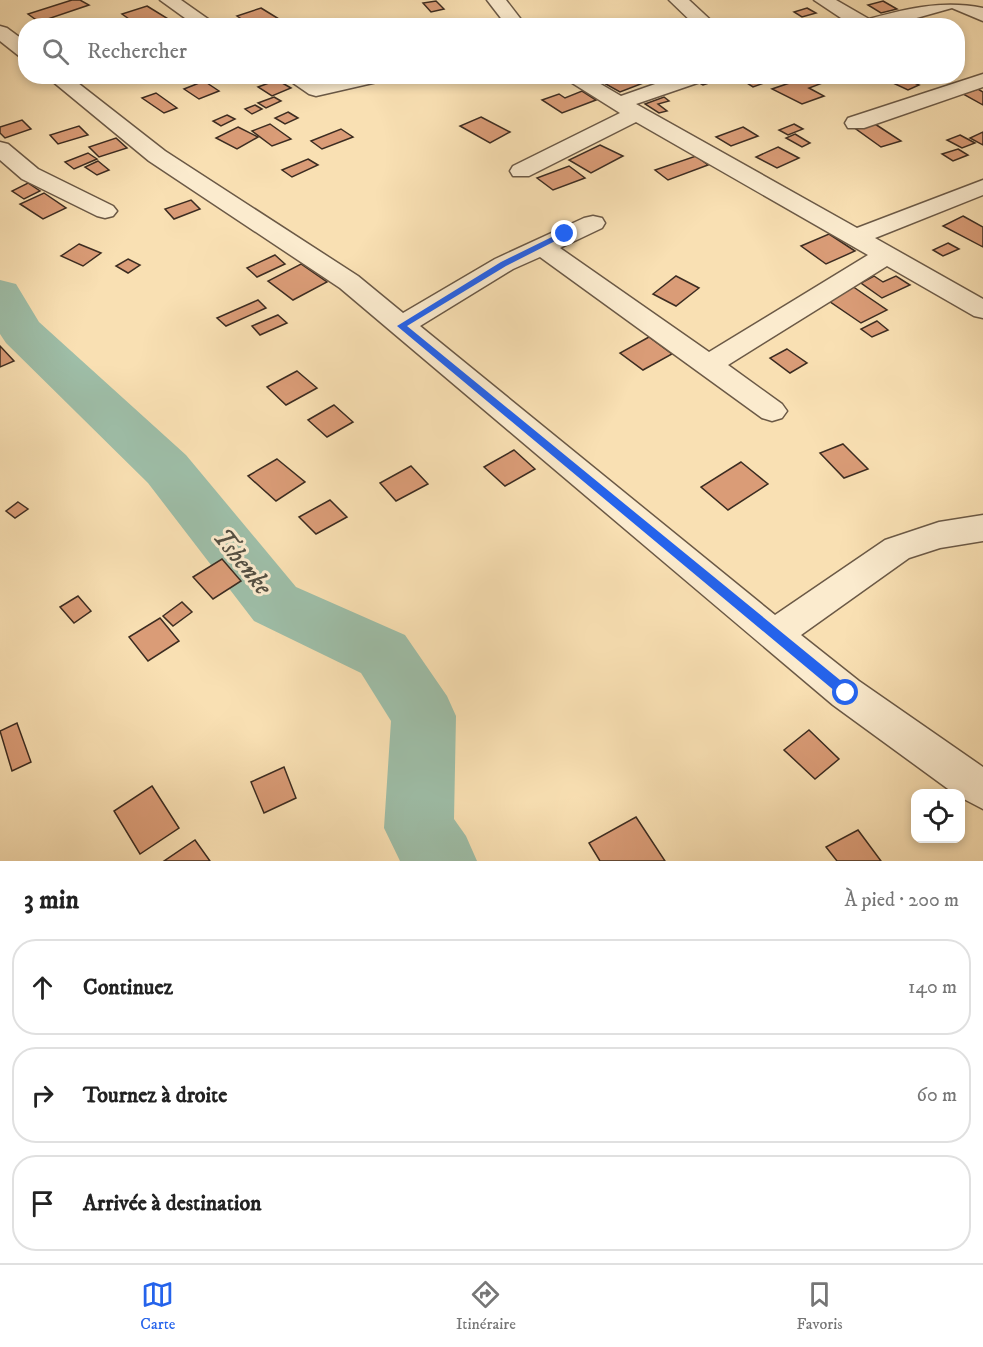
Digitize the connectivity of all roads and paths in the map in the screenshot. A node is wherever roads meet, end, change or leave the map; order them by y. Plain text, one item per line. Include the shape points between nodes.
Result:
1 (169, 0) edge
2 (496, 0) edge
3 (678, 0) edge
4 (823, 0) edge
5 (951, 1) edge
6 (983, 15) edge
7 (197, 18) edge
8 (511, 18) edge
9 (699, 18) edge
10 (853, 18) edge
11 (890, 18) edge
12 (0, 33) edge
13 (18, 46) edge
14 (983, 80) edge
15 (66, 84) edge
16 (306, 84) edge
17 (343, 84) edge
18 (585, 84) edge
19 (681, 84) edge
20 (627, 108) junction
21 (856, 123) dead end
22 (0, 149) edge
23 (521, 171) dead end
24 (983, 187) edge
25 (105, 211) dead end
26 (593, 223) dead end
27 (856, 237) junction
28 (541, 246) junction
29 (887, 255) junction
30 (983, 310) edge
31 (401, 326) junction
32 (708, 365) junction
33 (772, 411) dead end
34 (983, 528) edge
35 (774, 635) junction
36 (983, 790) edge

1 - 7 street
2 - 8 street
3 - 9 street
4 - 10 street
5 - 6 street
5 - 11 street
12 - 13 street
14 - 21 street
15 - 31 street via 158,156 349,282
16 - 17 street via 316,90
18 - 20 street
19 - 20 street
20 - 23 street
20 - 27 street
22 - 25 street via 30,174
24 - 27 street
26 - 28 street
27 - 29 street
28 - 31 street
28 - 32 street
29 - 30 street
29 - 32 street
31 - 35 street
32 - 33 street
34 - 35 street via 939,535 897,549
35 - 36 street via 846,693

